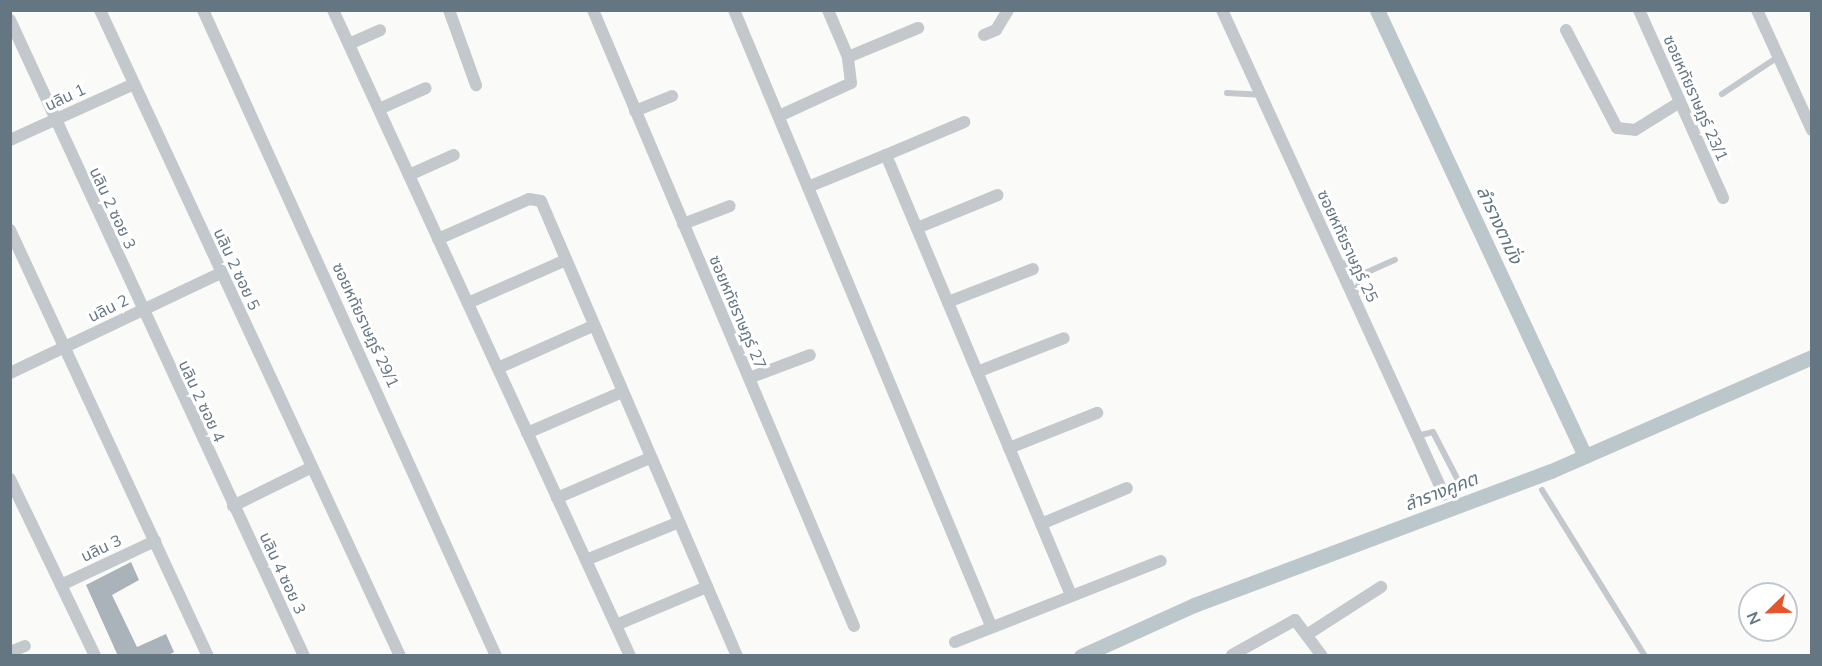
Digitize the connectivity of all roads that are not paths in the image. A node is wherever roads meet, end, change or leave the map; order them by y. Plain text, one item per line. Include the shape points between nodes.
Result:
1 (100, 10) edge
2 (203, 10) edge
3 (333, 10) edge
4 (449, 10) edge
5 (592, 10) edge
6 (734, 10) edge
7 (828, 10) edge
8 (1008, 10) edge
9 (1222, 10) edge
10 (1639, 10) edge
11 (1757, 10) edge
12 (10, 20) edge
13 (918, 28) dead end
14 (380, 30) dead end
15 (1566, 30) dead end
16 (984, 35) dead end
17 (349, 44) junction
18 (848, 57) junction
19 (1778, 57) junction
20 (134, 84) junction
21 (476, 85) dead end
22 (426, 88) dead end
23 (1227, 93) dead end
24 (1722, 94) dead end
25 (1262, 95) junction
26 (672, 96) dead end
27 (1680, 102) junction
28 (379, 109) junction
29 (635, 111) junction
30 (778, 116) junction
31 (55, 120) junction
32 (964, 122) dead end
33 (1812, 130) edge
34 (10, 140) edge
35 (454, 155) dead end
36 (886, 155) junction
37 (409, 175) junction
38 (808, 187) junction
39 (998, 195) dead end
40 (1723, 198) dead end
41 (730, 206) dead end
42 (683, 224) junction
43 (917, 228) junction
44 (10, 230) edge
45 (438, 239) junction
46 (566, 260) junction
47 (1337, 260) junction
48 (1395, 260) dead end
49 (1033, 269) dead end
50 (221, 273) junction
51 (1363, 274) junction
52 (1353, 296) junction
53 (948, 302) junction
54 (468, 303) junction
55 (142, 310) junction
56 (593, 326) junction
57 (1064, 338) dead end
58 (65, 348) junction
59 (810, 355) dead end
60 (498, 368) junction
61 (977, 372) junction
62 (10, 373) edge
63 (749, 378) junction
64 (622, 392) junction
65 (1097, 413) dead end
66 (527, 433) junction
67 (1417, 436) junction
68 (1009, 448) junction
69 (650, 458) junction
70 (312, 467) junction
71 (10, 479) edge
72 (1461, 486) dead end
73 (1127, 488) dead end
74 (1542, 490) dead end
75 (1444, 495) dead end
76 (557, 498) junction
77 (233, 506) junction
78 (679, 522) junction
79 (1041, 524) junction
80 (155, 541) junction
81 (586, 560) junction
82 (1161, 561) dead end
83 (61, 585) junction
84 (707, 587) junction
85 (1381, 587) dead end
86 (1071, 596) junction
87 (616, 625) junction
88 (854, 626) dead end
89 (991, 626) junction
90 (1308, 634) junction
91 (955, 642) dead end
92 (24, 646) dead end
93 (10, 652) edge
94 (735, 655) edge
95 (1232, 655) edge
96 (95, 656) edge
97 (208, 656) edge
98 (304, 656) edge
99 (400, 656) edge
100 (496, 656) edge
101 (630, 656) edge
102 (1322, 656) edge
103 (1645, 656) edge

1 - 20 street, นลิน 2 ซอย 5
2 - 100 street, ซอยหทัยราษฎร์ 29/1
3 - 17 street
4 - 21 street
5 - 29 street, ซอยหทัยราษฎร์ 27
6 - 30 street
7 - 18 street
8 - 16 street via 996,30
9 - 25 street, ซอยหทัยราษฎร์ 25
10 - 27 street, ซอยหทัยราษฎร์ 23/1
11 - 19 street
12 - 31 street, นลิน 2 ซอย 3
13 - 18 street
14 - 17 street
15 - 27 street via 1617,128 1635,130
17 - 28 street
18 - 30 street via 853,78 848,86
19 - 24 lane
19 - 33 street
20 - 31 street, นลิน 1
20 - 50 street, นลิน 2 ซอย 5
22 - 28 street
23 - 25 lane
25 - 47 street, ซอยหทัยราษฎร์ 25
26 - 29 street
27 - 40 street, ซอยหทัยราษฎร์ 23/1
28 - 37 street
29 - 42 street, ซอยหทัยราษฎร์ 27
30 - 38 street
31 - 34 street, นลิน 1
31 - 55 street, นลิน 2 ซอย 3
32 - 36 street
35 - 37 street
36 - 38 street
36 - 43 street
37 - 45 street
38 - 89 street
39 - 43 street
41 - 42 street
42 - 63 street, ซอยหทัยราษฎร์ 27
43 - 53 street
44 - 58 street
45 - 46 street via 535,198
45 - 54 street
46 - 54 street
46 - 56 street
47 - 51 lane
47 - 52 street, ซอยหทัยราษฎร์ 25
48 - 51 lane
49 - 53 street
50 - 55 street, นลิน 2
50 - 70 street, นลิน 2 ซอย 5
51 - 52 lane
52 - 67 street, ซอยหทัยราษฎร์ 25
53 - 61 street
54 - 60 street
55 - 58 street, นลิน 2
55 - 77 street, นลิน 2 ซอย 4
56 - 60 street
56 - 64 street
57 - 61 street
58 - 62 street, นลิน 2
58 - 80 street
59 - 63 street
60 - 66 street
61 - 68 street
63 - 88 street, ซอยหทัยราษฎร์ 27
64 - 66 street
64 - 69 street
65 - 68 street
66 - 76 street
67 - 72 lane via 1433,432
67 - 75 street, ซอยหทัยราษฎร์ 25
68 - 79 street
69 - 76 street
69 - 78 street
70 - 77 street
70 - 99 street, นลิน 2 ซอย 5
71 - 83 street
73 - 79 street
74 - 103 lane
76 - 81 street
77 - 98 street, นลิน 4 ซอย 3
78 - 81 street
78 - 84 street
79 - 86 street
80 - 83 street, นลิน 3
80 - 97 street
81 - 87 street
82 - 86 street
83 - 96 street
84 - 87 street
84 - 94 street
85 - 90 street
86 - 89 street
87 - 101 street
89 - 91 street
90 - 95 street via 1300,622 1287,622
90 - 102 street
92 - 93 street

